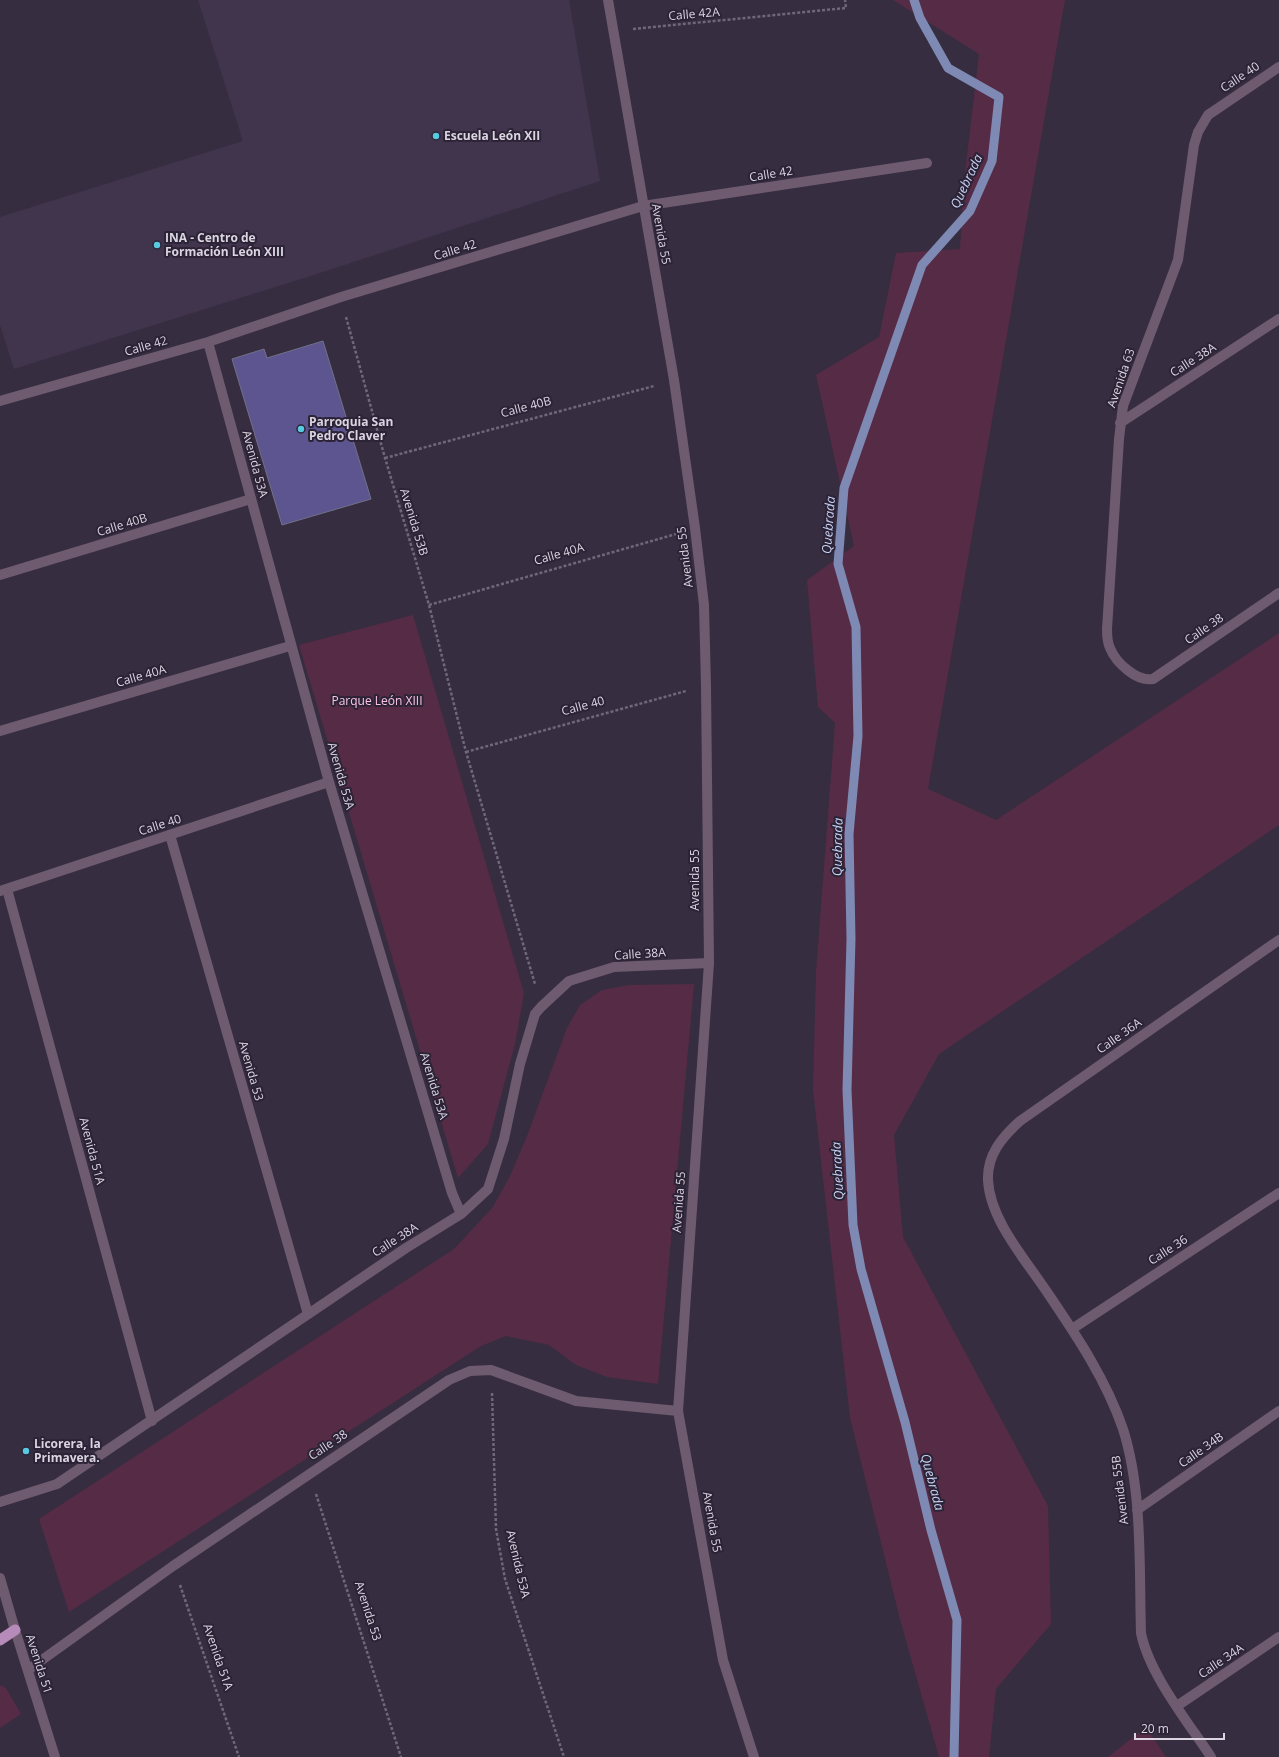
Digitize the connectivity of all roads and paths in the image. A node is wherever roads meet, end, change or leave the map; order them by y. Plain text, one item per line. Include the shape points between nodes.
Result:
1 (608, 0) edge
2 (845, 0) edge
3 (614, 30) junction
4 (1279, 67) edge
5 (1215, 109) joint
6 (927, 163) dead end
7 (643, 206) junction
8 (341, 298) junction
9 (1279, 319) edge
10 (208, 342) junction
11 (674, 380) junction
12 (0, 400) edge
13 (1120, 423) junction
14 (386, 458) junction
15 (251, 499) junction
16 (695, 528) junction
17 (0, 575) edge
18 (1279, 593) edge
19 (429, 605) junction
20 (290, 646) junction
21 (1141, 678) joint
22 (706, 686) junction
23 (0, 730) edge
24 (466, 752) junction
25 (328, 782) junction
26 (170, 836) junction
27 (3, 890) edge
28 (1279, 940) edge
29 (709, 963) junction
30 (542, 1007) junction
31 (989, 1166) joint
32 (1279, 1193) edge
33 (461, 1214) junction
34 (308, 1314) junction
35 (1072, 1329) junction
36 (491, 1370) junction
37 (678, 1411) junction
38 (1279, 1411) edge
39 (152, 1421) junction
40 (309, 1473) junction
41 (0, 1502) edge
42 (1137, 1510) junction
43 (173, 1566) junction
44 (0, 1579) edge
45 (15, 1630) junction
46 (1279, 1637) edge
47 (0, 1640) edge
48 (28, 1670) junction
49 (1177, 1706) junction
50 (55, 1757) edge
51 (239, 1757) edge
52 (401, 1757) edge
53 (564, 1757) edge
54 (754, 1757) edge
55 (1211, 1757) edge

1 - 3 street, Avenida 55
2 - 3 path, Calle 42A via 846,8
3 - 7 street, Avenida 55
4 - 5 street, Calle 40
5 - 13 street, Avenida 63 via 1205,118 1198,132 1178,260 1123,406
6 - 7 street, Calle 42
7 - 8 street, Calle 42
7 - 11 street, Avenida 55
8 - 10 street, Calle 42
8 - 14 path, Avenida 53B
9 - 13 street, Calle 38A
10 - 12 street, Calle 42
10 - 15 street, Avenida 53A
11 - 14 path, Calle 40B
11 - 16 street, Avenida 55
13 - 21 street, Avenida 63 via 1107,637 1110,649 1117,660
14 - 19 path, Avenida 53B
15 - 17 street, Calle 40B
15 - 20 street, Avenida 53A
16 - 19 path, Calle 40A
16 - 22 street, Avenida 55 via 704,605
18 - 21 street, Calle 38 via 1157,677 1148,680
19 - 24 path, Avenida 53B
20 - 23 street, Calle 40A
20 - 25 street, Avenida 53A
22 - 24 path, Calle 40
22 - 29 street, Avenida 55
24 - 30 path, Avenida 53B
25 - 26 street, Calle 40
25 - 33 street, Avenida 53A via 452,1193
26 - 27 street, Calle 40
26 - 34 street, Avenida 53
27 - 39 street, Avenida 51A
28 - 31 street, Calle 36A via 1020,1121 1005,1134
29 - 30 street, Calle 38A via 614,967 569,981
29 - 37 street, Avenida 55
30 - 33 street, Calle 38A via 535,1014 526,1042 504,1139 488,1189
31 - 35 street, Avenida 55B via 990,1194 1001,1223
32 - 35 street, Calle 36
33 - 34 street, Calle 38A
34 - 39 street, Calle 38A
35 - 42 street, Avenida 55B via 1114,1404 1132,1463
36 - 37 street, Calle 38 via 576,1400
36 - 40 street, Calle 38 via 470,1371 449,1380
36 - 53 path, Avenida 53A via 496,1528 506,1579
37 - 54 street, Avenida 55 via 723,1660
38 - 42 street, Calle 34B
39 - 41 street, Calle 38A via 57,1484
40 - 43 street, Calle 38
40 - 52 path, Avenida 53
42 - 49 street, Avenida 55B via 1141,1633 1151,1663
43 - 48 street, Calle 38
43 - 51 path, Avenida 51A
44 - 45 street, Avenida 51
45 - 47 highway
45 - 48 street, Avenida 51
46 - 49 street, Calle 34A
48 - 50 street, Avenida 51
49 - 55 street, Avenida 55B

